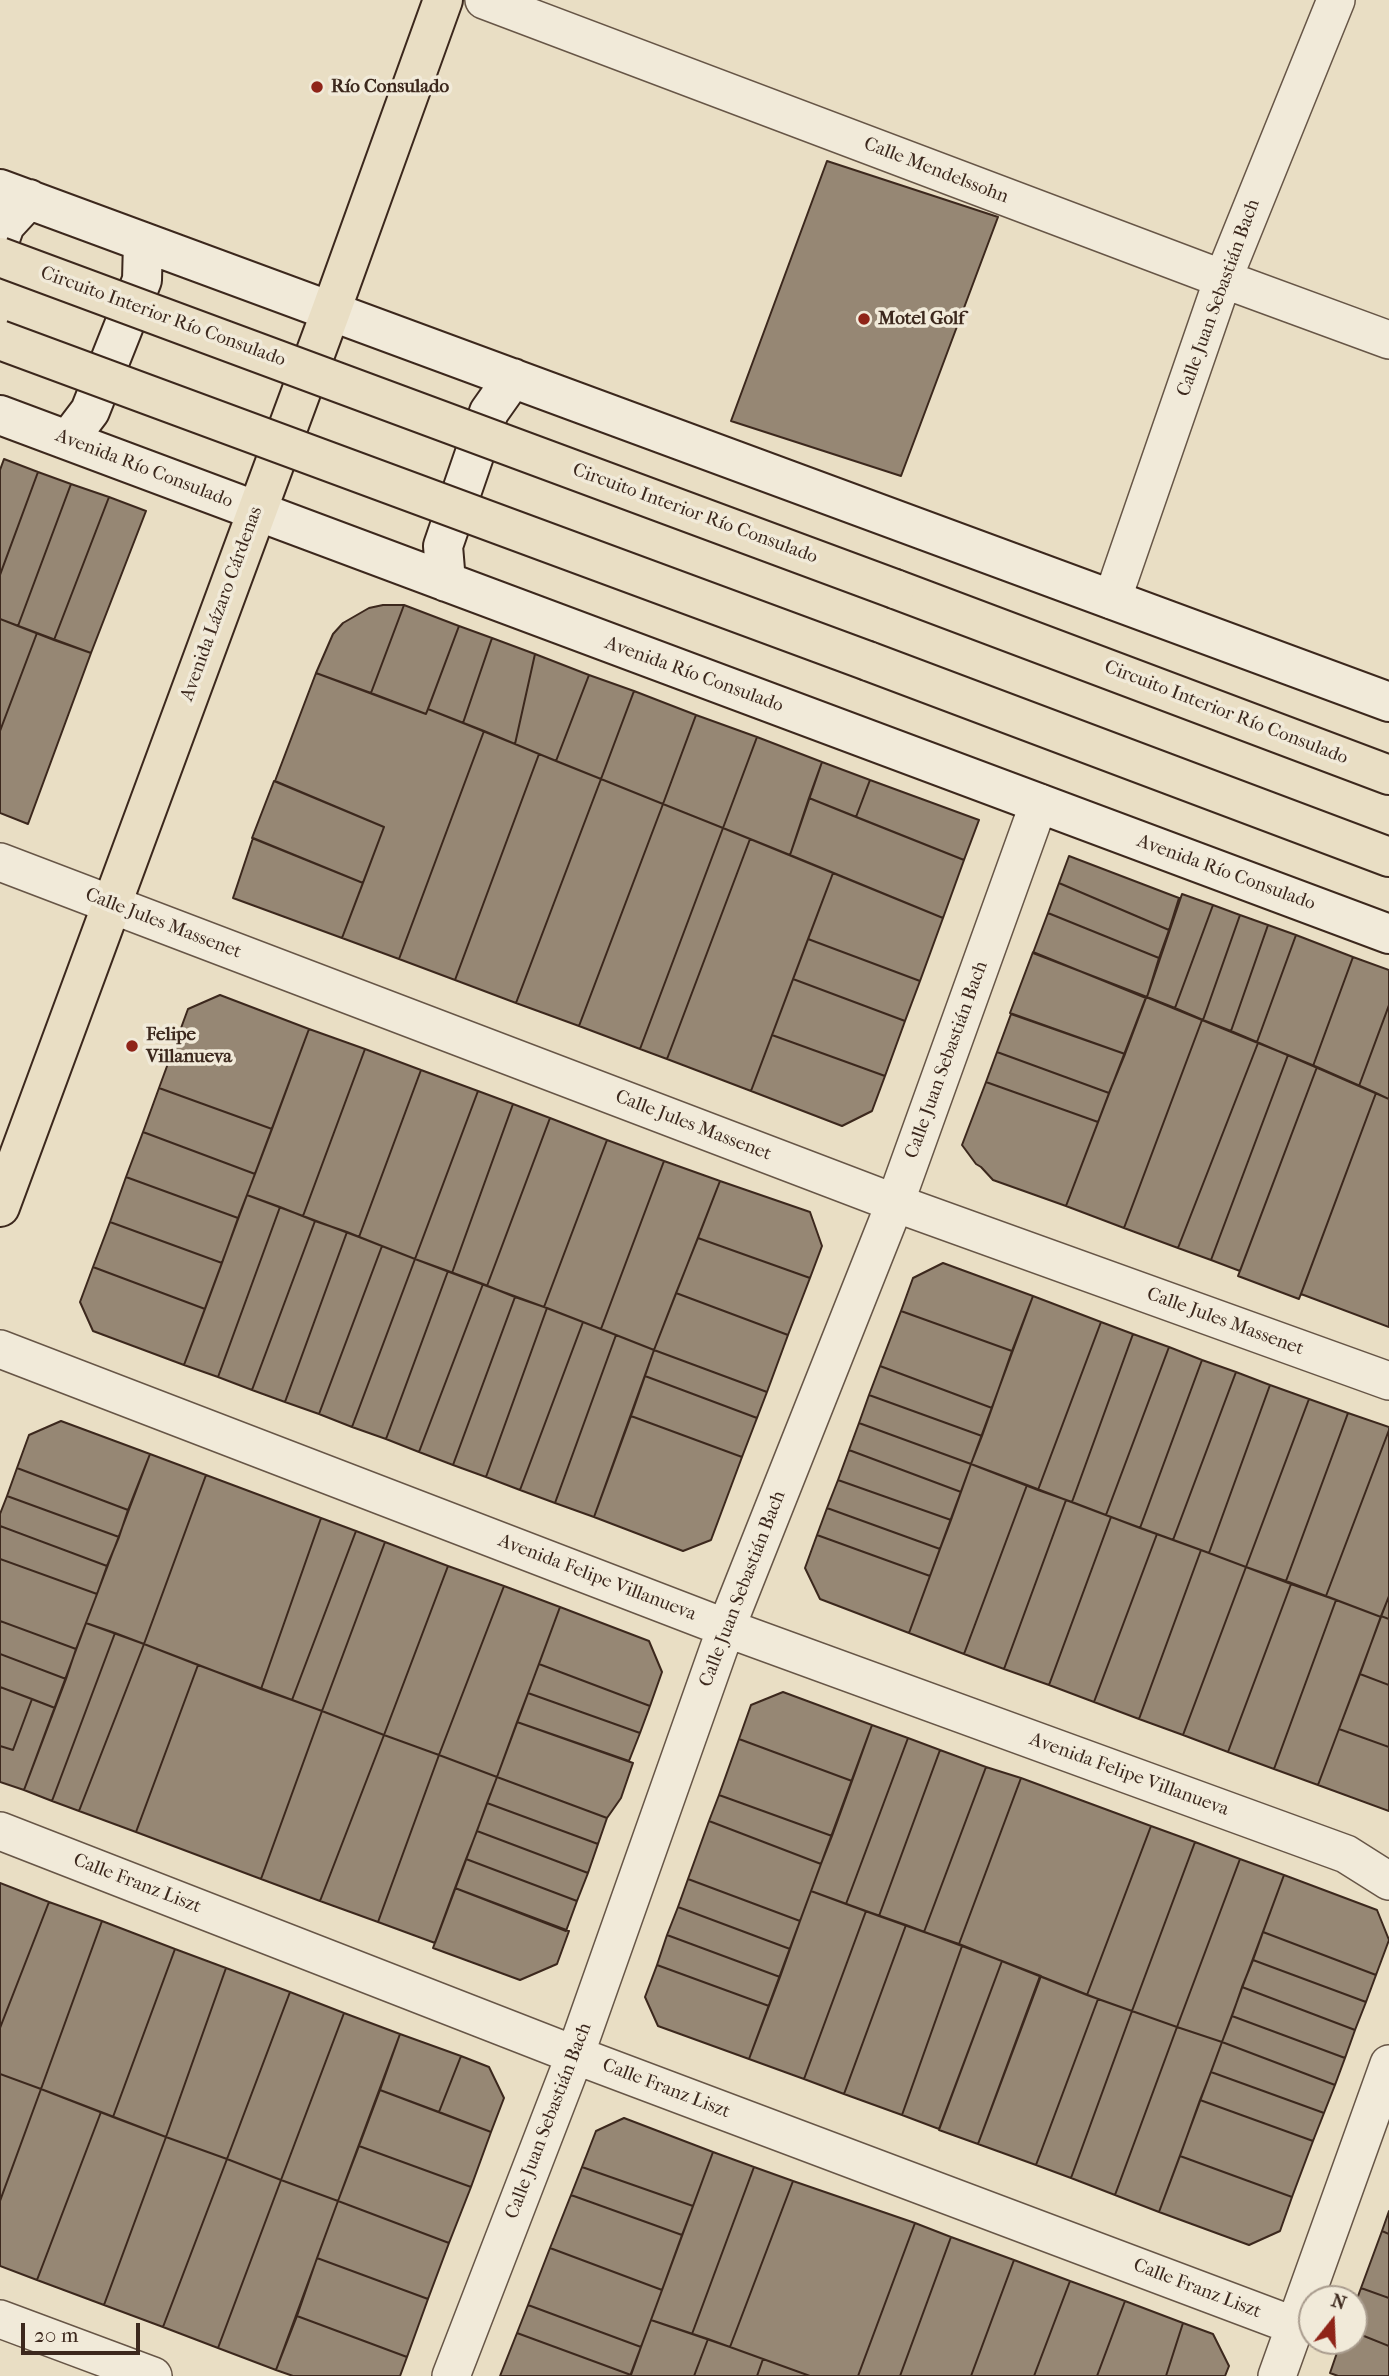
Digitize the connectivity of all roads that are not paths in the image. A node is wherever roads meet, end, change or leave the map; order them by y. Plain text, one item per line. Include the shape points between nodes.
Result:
1 (443, 0) edge
2 (484, 0) edge
3 (1336, 0) edge
4 (15, 194) edge
5 (0, 239) edge
6 (143, 242) junction
7 (0, 257) edge
8 (1223, 279) junction
9 (331, 311) junction
10 (0, 340) edge
11 (1389, 340) edge
12 (513, 378) junction
13 (0, 415) edge
14 (68, 440) junction
15 (256, 511) junction
16 (446, 582) junction
17 (1112, 600) junction
18 (1389, 702) edge
19 (1389, 775) edge
20 (1039, 803) junction
21 (1389, 857) edge
22 (0, 862) edge
23 (112, 905) junction
24 (1389, 934) edge
25 (895, 1203) junction
26 (0, 1207) edge
27 (0, 1349) edge
28 (1389, 1381) edge
29 (726, 1628) junction
30 (0, 1831) edge
31 (1389, 1881) edge
32 (575, 2055) junction
33 (1389, 2064) edge
34 (0, 2319) edge
35 (1295, 2326) junction
36 (153, 2376) edge
37 (451, 2376) edge
38 (1277, 2376) edge

1 - 9 main road, Avenida Lázaro Cárdenas
2 - 8 street, Calle Mendelssohn
3 - 8 street, Calle Juan Sebastián Bach
4 - 5 main road
4 - 6 main road
6 - 9 main road
6 - 14 main road via 142,280 90,411
7 - 19 main road, Circuito Interior Río Consulado, bridge
8 - 11 street, Calle Mendelssohn
8 - 17 street, Calle Juan Sebastián Bach
9 - 12 main road
9 - 15 main road, Avenida Lázaro Cárdenas
10 - 21 main road, bridge
12 - 16 main road via 489,412 443,546
12 - 17 main road
13 - 14 main road, Avenida Río Consulado
14 - 15 main road, Avenida Río Consulado
15 - 16 main road, Avenida Río Consulado
15 - 23 main road, Avenida Lázaro Cárdenas
16 - 20 main road, Avenida Río Consulado
17 - 18 main road
20 - 24 main road, Avenida Río Consulado
20 - 25 street, Calle Juan Sebastián Bach
22 - 23 street, Calle Jules Massenet
23 - 25 street, Calle Jules Massenet
23 - 26 main road, Avenida Lázaro Cárdenas
25 - 28 street, Calle Jules Massenet
25 - 29 street, Calle Juan Sebastián Bach
27 - 29 street, Avenida Felipe Villanueva
29 - 31 street, Avenida Felipe Villanueva via 1346,1854
29 - 32 street, Calle Juan Sebastián Bach
30 - 32 street, Calle Franz Liszt
32 - 35 street, Calle Franz Liszt
32 - 37 street, Calle Juan Sebastián Bach
33 - 35 street
34 - 36 street
35 - 38 street

